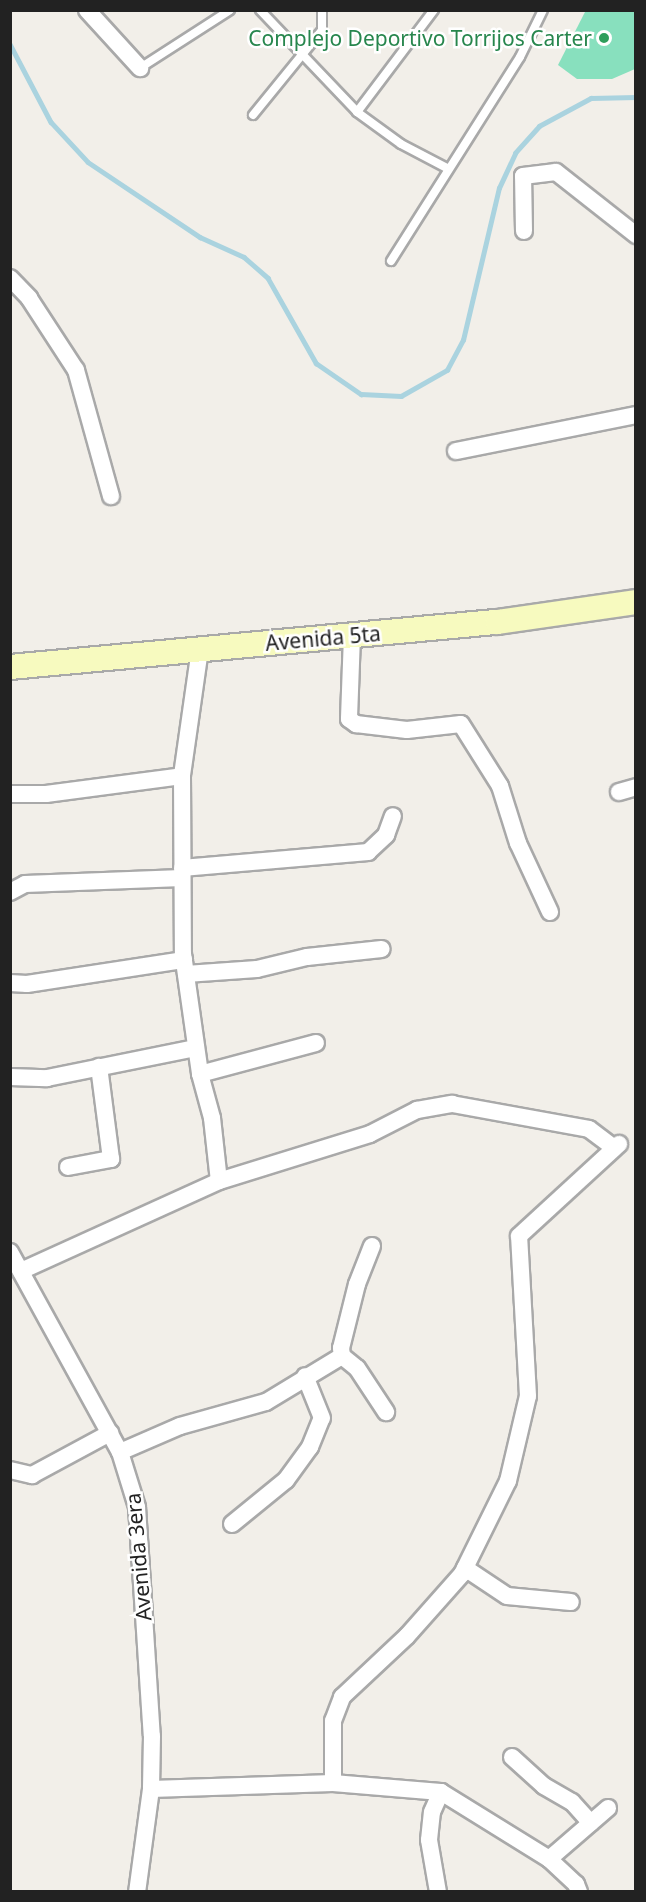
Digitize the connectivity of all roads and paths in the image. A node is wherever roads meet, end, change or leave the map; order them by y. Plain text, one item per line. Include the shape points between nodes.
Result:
1 (87, 10) edge
2 (230, 10) edge
3 (260, 10) edge
4 (322, 10) edge
5 (434, 10) edge
6 (543, 10) edge
7 (301, 55) junction
8 (140, 68) joint
9 (357, 112) junction
10 (254, 116) dead end
11 (447, 168) junction
12 (524, 231) dead end
13 (636, 234) edge
14 (392, 261) dead end
15 (10, 278) edge
16 (636, 415) edge
17 (456, 451) dead end
18 (111, 496) dead end
19 (636, 602) edge
20 (352, 636) junction
21 (200, 649) junction
22 (10, 668) edge
23 (182, 776) junction
24 (10, 794) edge
25 (393, 816) dead end
26 (182, 873) junction
27 (10, 892) edge
28 (550, 912) dead end
29 (382, 950) dead end
30 (185, 967) junction
31 (10, 983) edge
32 (316, 1043) dead end
33 (196, 1048) junction
34 (99, 1067) junction
35 (200, 1074) junction
36 (10, 1077) edge
37 (68, 1167) dead end
38 (219, 1181) junction
39 (372, 1246) dead end
40 (10, 1252) edge
41 (21, 1271) junction
42 (342, 1356) junction
43 (305, 1377) junction
44 (386, 1412) dead end
45 (110, 1433) junction
46 (120, 1452) junction
47 (10, 1470) edge
48 (232, 1524) dead end
49 (465, 1568) junction
50 (571, 1602) dead end
51 (512, 1757) dead end
52 (333, 1783) junction
53 (151, 1789) junction
54 (441, 1792) junction
55 (608, 1808) dead end
56 (591, 1823) junction
57 (549, 1859) junction
58 (137, 1892) edge
59 (438, 1892) edge
60 (579, 1892) edge

1 - 8 street
2 - 8 lane
3 - 7 lane
4 - 7 lane via 322,30
5 - 9 lane
6 - 11 lane via 520,57
7 - 9 lane
7 - 10 lane
9 - 11 lane via 401,144
11 - 14 lane
12 - 13 street via 523,176 556,172
15 - 18 street via 29,298 76,370
16 - 17 street
19 - 20 street, Avenida 5ta via 498,622
20 - 21 street, Avenida 5ta
20 - 28 street via 349,719 356,724 407,730 461,724 500,786 518,843
21 - 22 street, Avenida 5ta
21 - 23 street
23 - 24 street via 46,794
23 - 26 street
25 - 26 street via 386,835 368,852
26 - 27 street via 25,884
26 - 30 street
29 - 30 street via 307,957 257,969
30 - 31 street
30 - 33 street
32 - 35 street
33 - 34 street
33 - 35 street
34 - 36 street via 46,1078
34 - 37 street via 111,1159
35 - 38 street via 212,1118
38 - 41 street
38 - 49 street via 370,1134 417,1110 452,1104 589,1129 617,1146 519,1236 528,1396 508,1481
39 - 42 street via 357,1284
40 - 41 street, Avenida 3era
41 - 45 street, Avenida 3era
42 - 43 street
42 - 44 street via 357,1368
43 - 46 street via 266,1402 180,1426
43 - 48 street via 322,1418 310,1447 286,1480
45 - 46 street, Avenida 3era
45 - 47 street via 32,1474
46 - 53 street, Avenida 3era via 137,1507 152,1736
49 - 50 street via 507,1596
49 - 52 street via 407,1636 342,1697 333,1721
51 - 56 street via 544,1786 572,1803
52 - 53 street
52 - 54 street via 414,1786
53 - 58 street, Avenida 3era
54 - 57 street
54 - 59 street via 432,1812 429,1840
55 - 56 street
56 - 57 street
57 - 60 street via 576,1884

